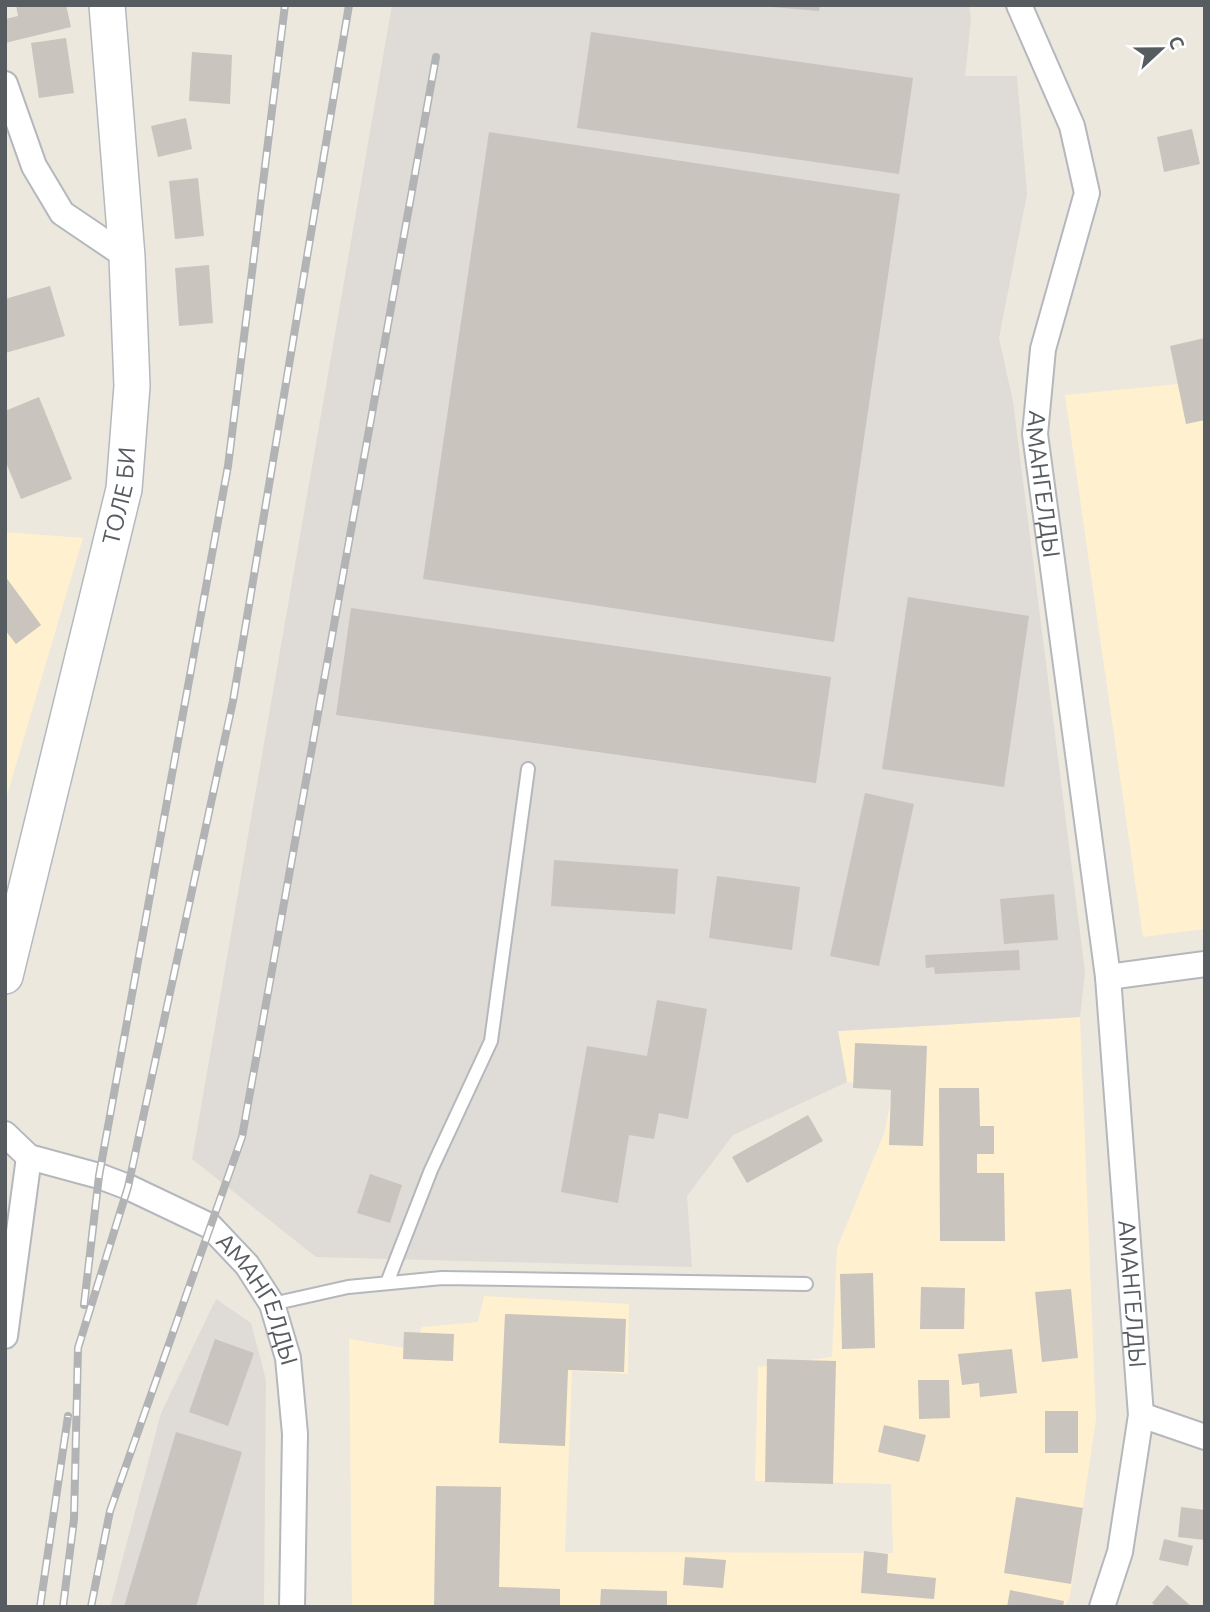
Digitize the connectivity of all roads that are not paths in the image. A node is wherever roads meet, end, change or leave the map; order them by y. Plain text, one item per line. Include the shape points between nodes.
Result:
1 (107, 5) edge
2 (1018, 5) edge
3 (5, 84) edge
4 (127, 257) junction
5 (528, 769) dead end
6 (1205, 964) edge
7 (5, 976) edge
8 (1108, 977) junction
9 (5, 1134) edge
10 (29, 1157) junction
11 (387, 1283) junction
12 (806, 1284) dead end
13 (272, 1304) junction
14 (5, 1336) edge
15 (1141, 1415) junction
16 (1205, 1437) edge
17 (292, 1607) edge
18 (1102, 1607) edge

1 - 4 main road, ТОЛЕ БИ
2 - 8 street, АМАНГЕЛДЫ via 1072,126 1087,193 1043,349 1035,434
3 - 4 street via 34,166 62,213
4 - 7 main road, ТОЛЕ БИ via 132,386 124,489
5 - 11 lane via 491,1041 431,1170
6 - 8 street
8 - 15 street, АМАНГЕЛДЫ
9 - 10 street, АМАНГЕЛДЫ
10 - 13 street, АМАНГЕЛДЫ via 128,1187 210,1226 247,1265
10 - 14 street
11 - 12 lane via 442,1278
11 - 13 lane
13 - 17 street, АМАНГЕЛДЫ via 288,1357 295,1434
15 - 16 street
15 - 18 street, АМАНГЕЛДЫ via 1120,1552

